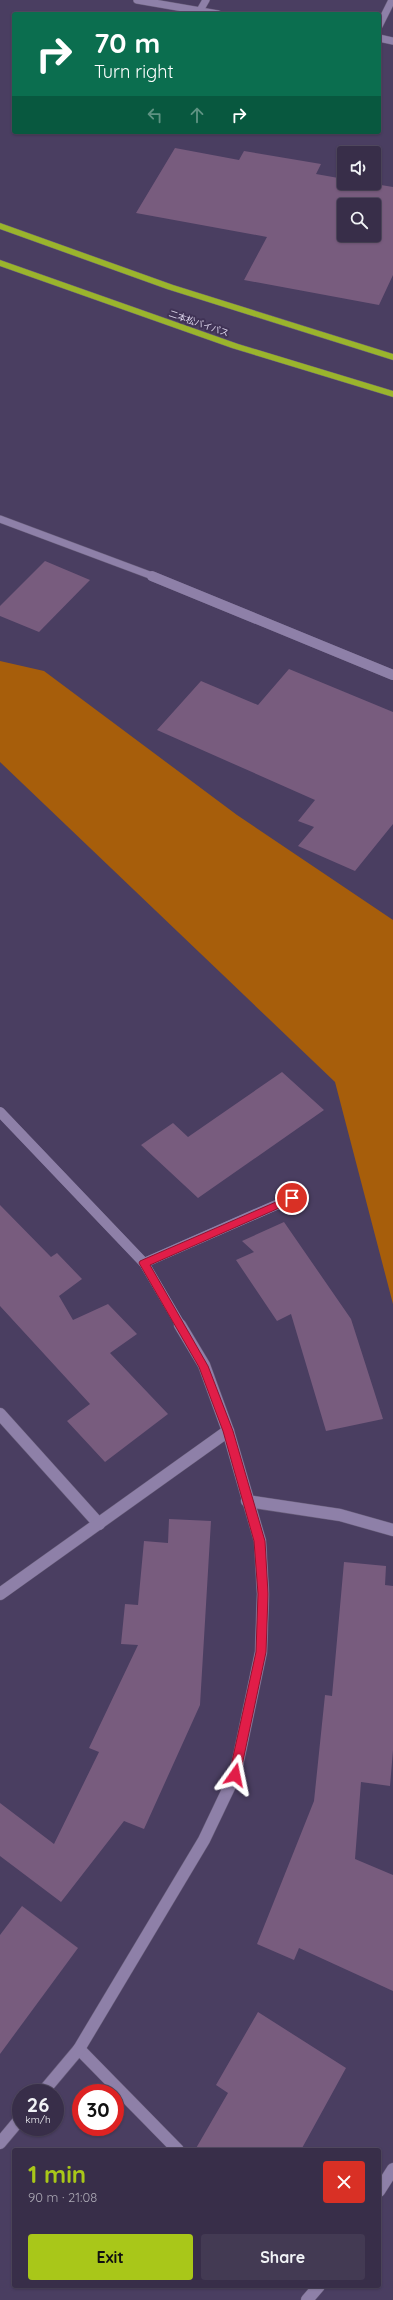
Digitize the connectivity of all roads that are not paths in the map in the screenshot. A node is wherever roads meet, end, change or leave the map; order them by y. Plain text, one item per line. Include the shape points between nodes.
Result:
1 (137, 0) edge
2 (206, 0) edge
3 (392, 0) edge
4 (194, 12) edge
5 (200, 12) edge
6 (381, 22) edge
7 (381, 38) edge
8 (393, 41) edge
9 (0, 226) edge
10 (0, 263) edge
11 (393, 357) edge
12 (393, 394) edge
13 (0, 518) edge
14 (393, 675) edge
15 (0, 1112) edge
16 (292, 1198) dead end
17 (144, 1263) junction
18 (0, 1414) edge
19 (228, 1431) junction
20 (247, 1502) junction
21 (99, 1524) junction
22 (393, 1530) edge
23 (0, 1594) edge
24 (79, 2049) junction
25 (50, 2084) edge
26 (12, 2129) edge
27 (0, 2143) edge
28 (176, 2148) edge
29 (393, 2169) edge
30 (381, 2188) edge
31 (316, 2288) edge
32 (307, 2300) edge

1 - 4 street
2 - 5 street
3 - 6 street
7 - 8 street
9 - 11 highway via 170,287
10 - 12 highway, 二本松バイパス via 235,346
13 - 14 street via 167,581
15 - 17 street
16 - 17 street
17 - 19 street via 204,1366
18 - 21 street
19 - 20 street
19 - 21 street
20 - 22 street via 340,1515
20 - 24 street via 260,1541 263,1594 261,1652 235,1775 204,1840
21 - 23 street
24 - 25 street
24 - 28 street
26 - 27 street
29 - 30 street
31 - 32 street

